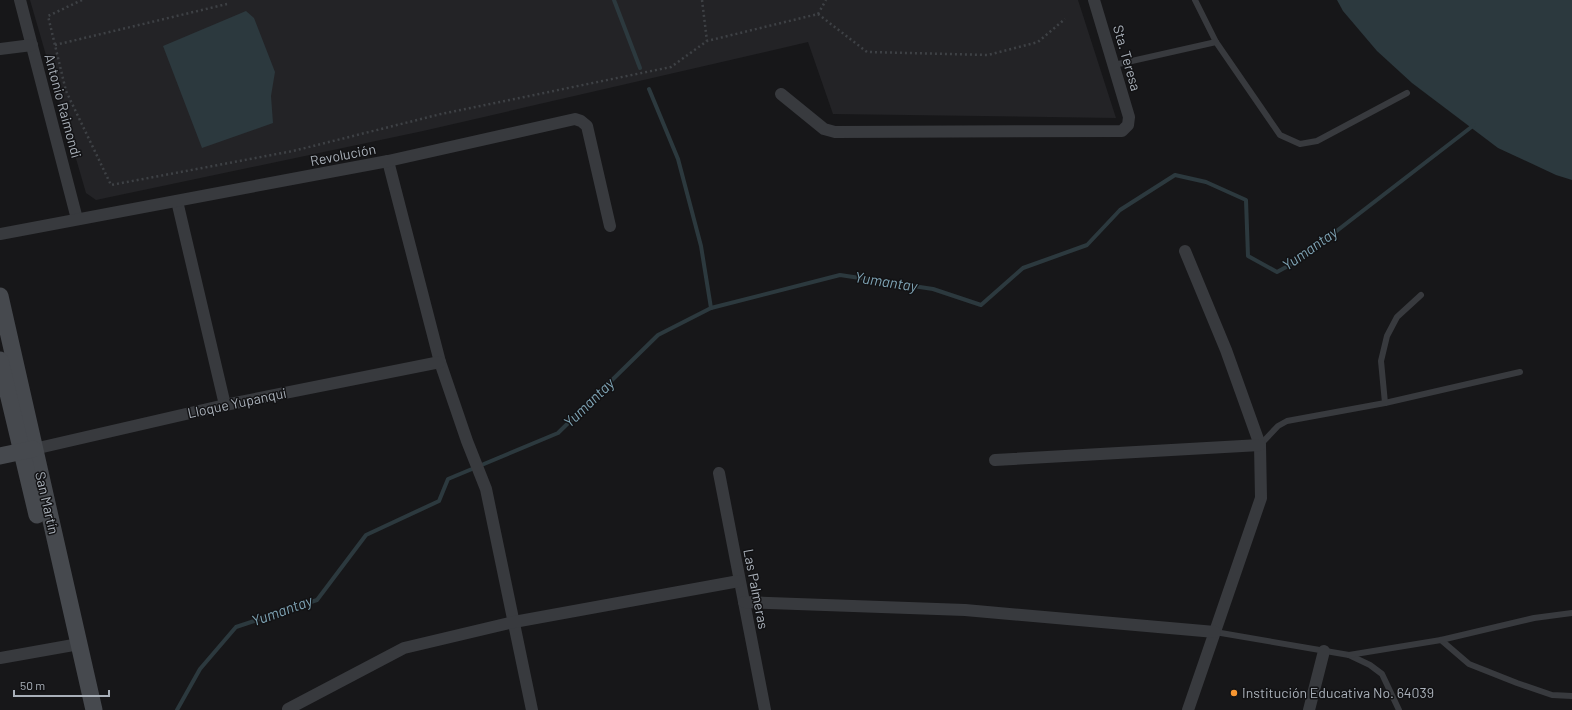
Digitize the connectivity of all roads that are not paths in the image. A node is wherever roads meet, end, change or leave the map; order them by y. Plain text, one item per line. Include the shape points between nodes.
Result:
1 (20, 0) edge
2 (1094, 0) edge
3 (1195, 0) edge
4 (1216, 42) junction
5 (32, 45) junction
6 (0, 49) edge
7 (1114, 65) junction
8 (1407, 93) dead end
9 (781, 94) dead end
10 (388, 161) junction
11 (177, 201) junction
12 (77, 219) junction
13 (610, 226) dead end
14 (0, 234) edge
15 (1185, 251) dead end
16 (1421, 295) dead end
17 (0, 296) edge
18 (0, 360) edge
19 (440, 362) junction
20 (1520, 372) dead end
21 (1386, 403) junction
22 (225, 405) junction
23 (1260, 445) junction
24 (28, 450) junction
25 (0, 456) edge
26 (994, 460) dead end
27 (720, 473) dead end
28 (739, 580) junction
29 (744, 602) junction
30 (1572, 614) edge
31 (514, 622) junction
32 (1214, 632) junction
33 (1441, 640) junction
34 (73, 646) junction
35 (1324, 651) junction
36 (1349, 655) junction
37 (0, 658) edge
38 (1572, 696) edge
39 (288, 709) edge
40 (83, 710) edge
41 (94, 710) edge
42 (532, 710) edge
43 (765, 710) edge
44 (1188, 710) edge
45 (1308, 710) edge
46 (1399, 710) edge

1 - 5 street, Antonio Raimondi
2 - 7 street, Sta. Teresa
3 - 4 lane
4 - 7 lane
4 - 8 lane via 1280,135 1300,144 1317,141
5 - 6 street
5 - 12 street, Antonio Raimondi
7 - 9 street, Sta. Teresa via 1129,117 1128,125 1122,131 835,132 824,129
10 - 11 street, Revolución
10 - 13 street, Revolución via 575,119 581,120 587,126
10 - 19 street
11 - 12 street, Revolución
11 - 22 street
12 - 14 street, Revolución
15 - 23 street via 1226,350
16 - 21 lane via 1397,317 1387,336 1382,361
17 - 24 main road, San Martín
18 - 24 main road, San Martín
19 - 22 street, Lloque Yupanqui
19 - 31 street via 486,489
20 - 21 lane
21 - 23 lane via 1287,422 1278,426
22 - 24 street, Lloque Yupanqui
23 - 26 street
23 - 32 street via 1261,498
24 - 25 main road, Lloque Yupanqui
24 - 34 main road, San Martín
27 - 28 street, Las Palmeras
28 - 29 street, Las Palmeras
28 - 31 street
29 - 32 street via 965,610
29 - 43 street, Las Palmeras
30 - 33 lane via 1534,618
31 - 39 street via 404,648
31 - 42 street
32 - 35 lane
32 - 44 street
33 - 36 lane
33 - 38 lane via 1469,664 1552,695
34 - 37 street
34 - 40 main road, San Martín
34 - 41 main road, San Martín
35 - 36 lane
35 - 45 street
36 - 46 lane via 1382,674

